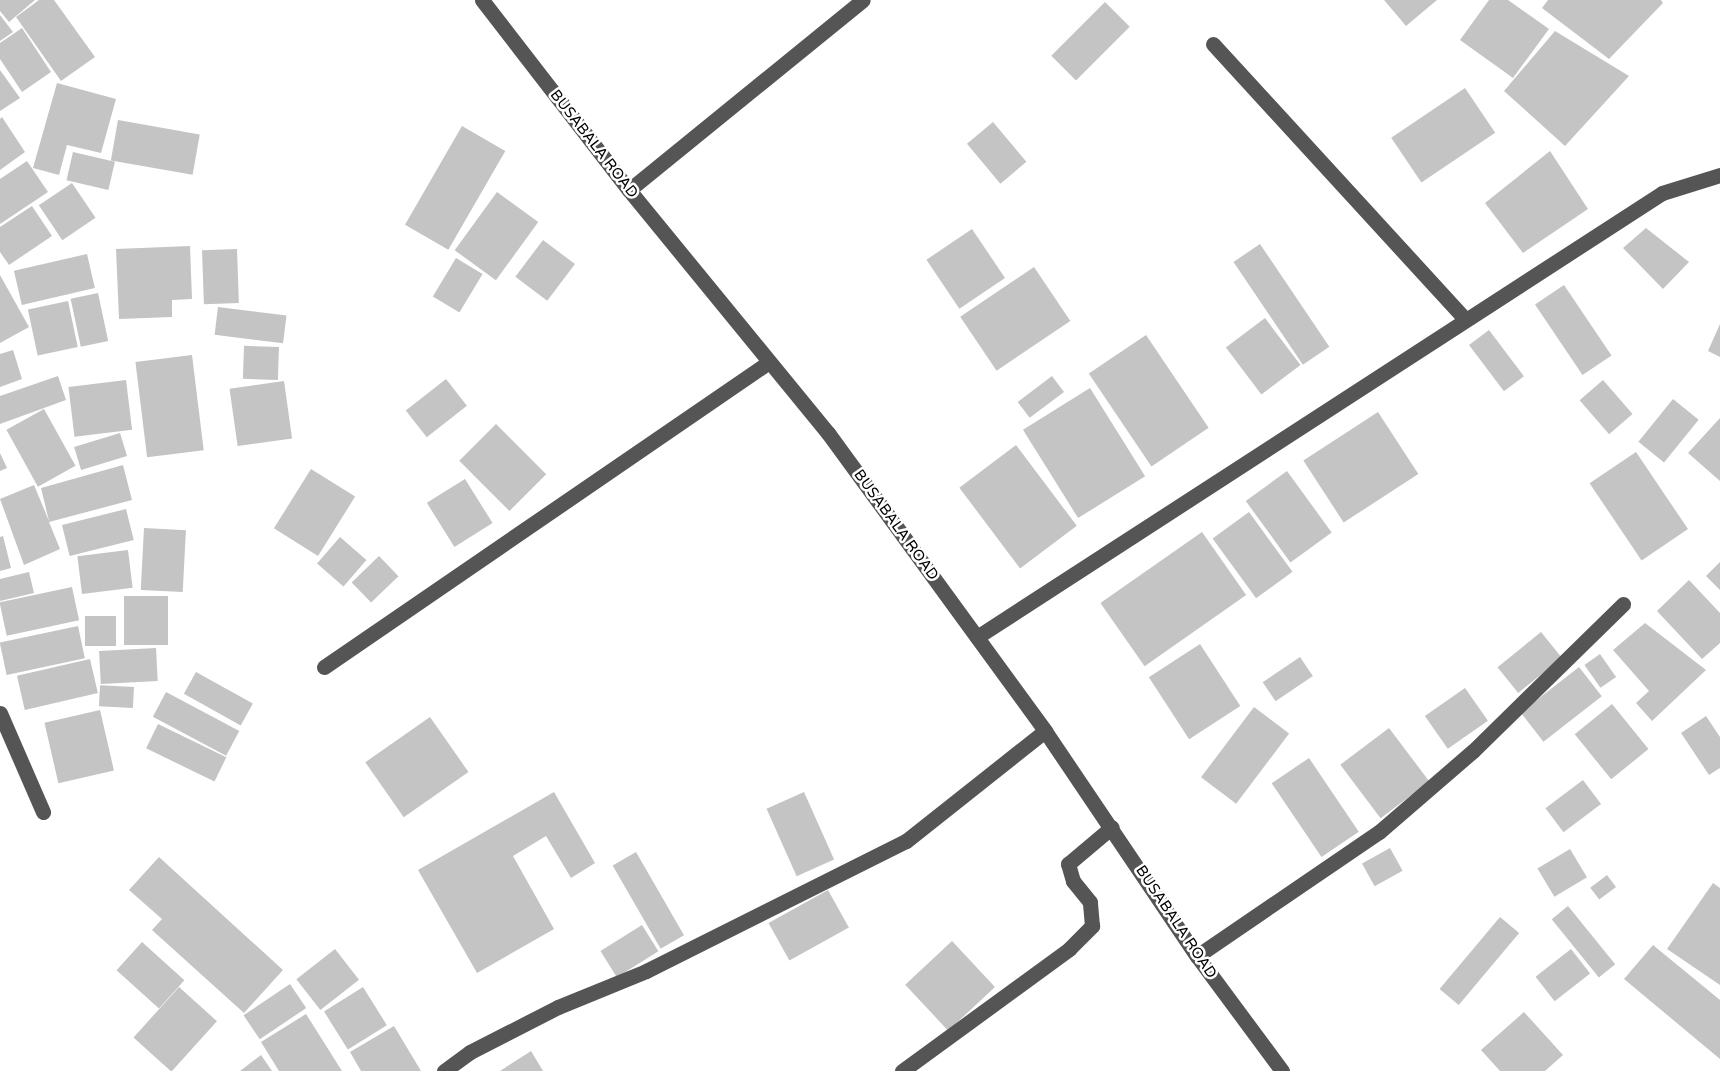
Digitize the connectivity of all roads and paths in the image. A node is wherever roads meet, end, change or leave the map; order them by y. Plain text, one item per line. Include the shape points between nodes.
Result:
1 (482, 0) edge
2 (863, 0) edge
3 (1213, 44) dead end
4 (1720, 175) edge
5 (629, 190) junction
6 (1466, 320) junction
7 (769, 362) junction
8 (1623, 604) dead end
9 (977, 637) junction
10 (324, 667) dead end
11 (0, 713) edge
12 (1045, 731) junction
13 (43, 812) dead end
14 (1112, 827) junction
15 (1197, 956) junction
16 (444, 1071) edge
17 (902, 1071) edge
18 (1282, 1071) edge

1 - 5 street, BUSABALA ROAD
2 - 5 street
3 - 6 street
4 - 6 street via 1662,193
5 - 7 street, BUSABALA ROAD
6 - 9 street
7 - 9 street, BUSABALA ROAD via 828,433
7 - 10 street
8 - 15 street via 1473,751 1378,832
9 - 12 street, BUSABALA ROAD
11 - 13 street
12 - 14 street, BUSABALA ROAD
12 - 16 street via 906,841 645,971 558,1007 470,1052
14 - 15 street, BUSABALA ROAD
14 - 17 street via 1068,864 1073,881 1090,902 1092,926 1070,949
15 - 18 street, BUSABALA ROAD

